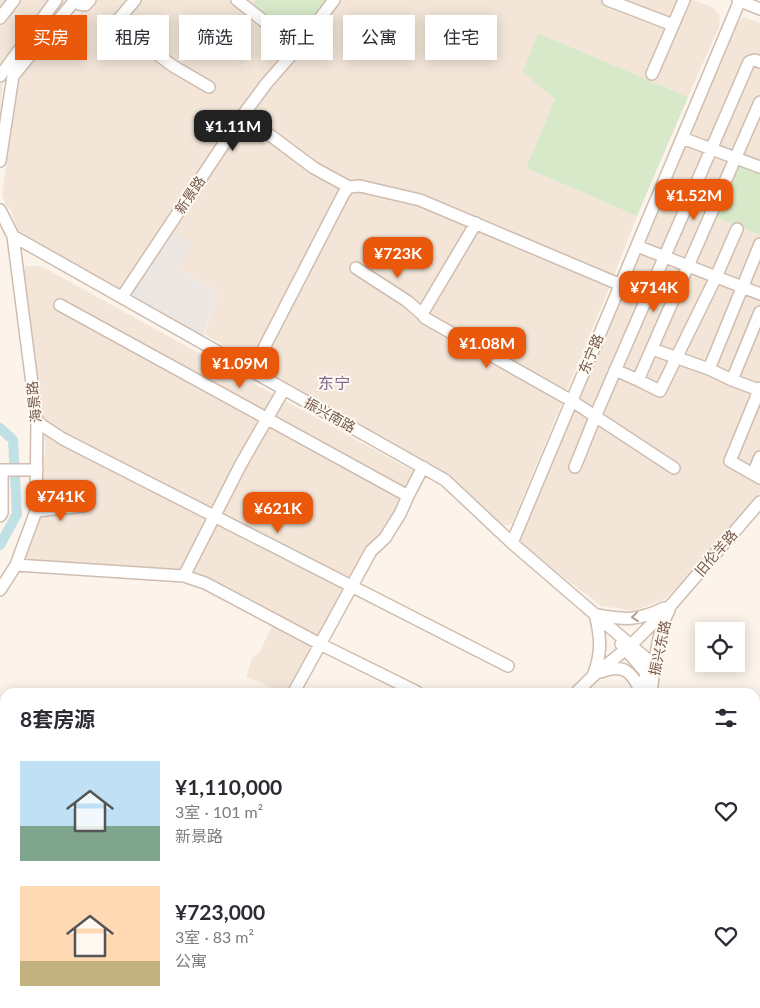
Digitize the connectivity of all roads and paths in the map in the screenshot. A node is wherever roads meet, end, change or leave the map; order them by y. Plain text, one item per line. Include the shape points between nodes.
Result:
1 (14, 0) edge
2 (56, 0) edge
3 (75, 0) edge
4 (90, 0) edge
5 (135, 0) edge
6 (237, 0) edge
7 (334, 0) edge
8 (608, 0) edge
9 (684, 0) edge
10 (739, 0) edge
11 (760, 9) edge
12 (323, 15) edge
13 (0, 18) edge
14 (261, 19) edge
15 (674, 26) junction
16 (287, 60) edge
17 (760, 62) edge
18 (652, 74) dead end
19 (0, 76) edge
20 (209, 87) dead end
21 (760, 102) edge
22 (243, 114) junction
23 (682, 138) junction
24 (711, 149) junction
25 (736, 158) junction
26 (0, 162) edge
27 (760, 167) edge
28 (348, 187) junction
29 (0, 210) edge
30 (476, 223) junction
31 (737, 229) dead end
32 (13, 236) junction
33 (760, 244) edge
34 (637, 246) junction
35 (664, 257) junction
36 (688, 266) junction
37 (356, 268) dead end
38 (716, 277) junction
39 (621, 284) junction
40 (742, 287) junction
41 (760, 294) edge
42 (122, 297) junction
43 (60, 304) dead end
44 (760, 312) edge
45 (422, 314) junction
46 (652, 349) junction
47 (676, 358) junction
48 (709, 369) junction
49 (615, 370) junction
50 (252, 371) junction
51 (638, 380) junction
52 (732, 380) junction
53 (284, 389) junction
54 (760, 389) edge
55 (572, 401) junction
56 (595, 417) junction
57 (267, 418) junction
58 (36, 422) junction
59 (760, 458) edge
60 (575, 466) dead end
61 (423, 467) junction
62 (674, 468) dead end
63 (9, 470) edge
64 (37, 470) junction
65 (757, 476) edge
66 (408, 496) junction
67 (760, 502) edge
68 (83, 506) dead end
69 (36, 511) junction
70 (0, 516) edge
71 (214, 516) junction
72 (512, 543) junction
73 (16, 564) junction
74 (184, 576) junction
75 (352, 586) junction
76 (0, 590) edge
77 (672, 604) junction
78 (596, 614) junction
79 (320, 644) junction
80 (628, 648) junction
81 (508, 666) dead end
82 (650, 670) junction
83 (593, 676) junction
84 (296, 688) edge
85 (409, 688) edge
86 (582, 688) edge
87 (640, 688) edge
88 (643, 688) edge
89 (651, 688) edge

1 - 13 street
2 - 19 street
3 - 4 street via 85,5
3 - 26 street via 13,76
5 - 20 street via 116,21 173,66
6 - 14 street
7 - 12 street, 新景路
8 - 15 street
9 - 15 street
10 - 11 street
10 - 23 street, 东宁路
15 - 18 street
16 - 22 street, 新景路
17 - 24 street via 749,62
21 - 25 street
22 - 28 street via 314,168
22 - 42 street, 新景路
23 - 24 street
23 - 34 street, 东宁路
24 - 25 street
24 - 35 street
25 - 27 street
25 - 36 street
28 - 30 street via 360,186 420,200
28 - 50 street
29 - 32 street, 海景路
30 - 39 street
30 - 45 street
31 - 38 street
32 - 42 street, 振兴南路
32 - 58 street, 海景路
33 - 40 street
34 - 35 street
34 - 39 street, 东宁路
35 - 36 street
35 - 49 street
36 - 38 street
36 - 46 street
37 - 45 street
38 - 40 street
38 - 47 street
39 - 55 street, 东宁路
40 - 41 street
40 - 48 street
42 - 50 street, 振兴南路
43 - 57 street
44 - 52 street
45 - 55 street
46 - 47 street
46 - 51 street
47 - 48 street
47 - 51 street via 660,391
48 - 52 street
49 - 51 street
49 - 56 street
50 - 53 street, 振兴南路
52 - 54 street
53 - 57 street
53 - 61 street, 振兴南路
54 - 65 street via 730,461
55 - 56 street
55 - 72 street, 东宁路
56 - 60 street
56 - 62 street
57 - 66 street
57 - 71 street
58 - 64 street, 海景路
58 - 71 street
59 - 65 street
61 - 66 street
61 - 72 street, 振兴南路 via 445,480
63 - 64 street
63 - 70 street
64 - 69 street, 海景路
66 - 75 street via 400,514 371,552
67 - 77 street, 旧伦羊路
68 - 69 street
69 - 73 street, 海景路
71 - 74 street
71 - 75 street
72 - 78 street, 振兴南路
73 - 74 street
73 - 76 street, 海景路
74 - 79 street via 205,583
75 - 79 street
75 - 81 street
77 -> 78 street via 638,618
77 - 80 street
77 - 82 street, 振兴东路 via 664,618
78 - 80 street, 振兴南路
78 - 83 street via 600,646
79 - 84 street
79 - 85 street
80 - 82 street, 振兴南路
80 - 83 street
82 - 88 street, 振兴东路
82 - 89 street, 振兴东路
83 - 86 street
83 - 87 street via 618,668 632,675

